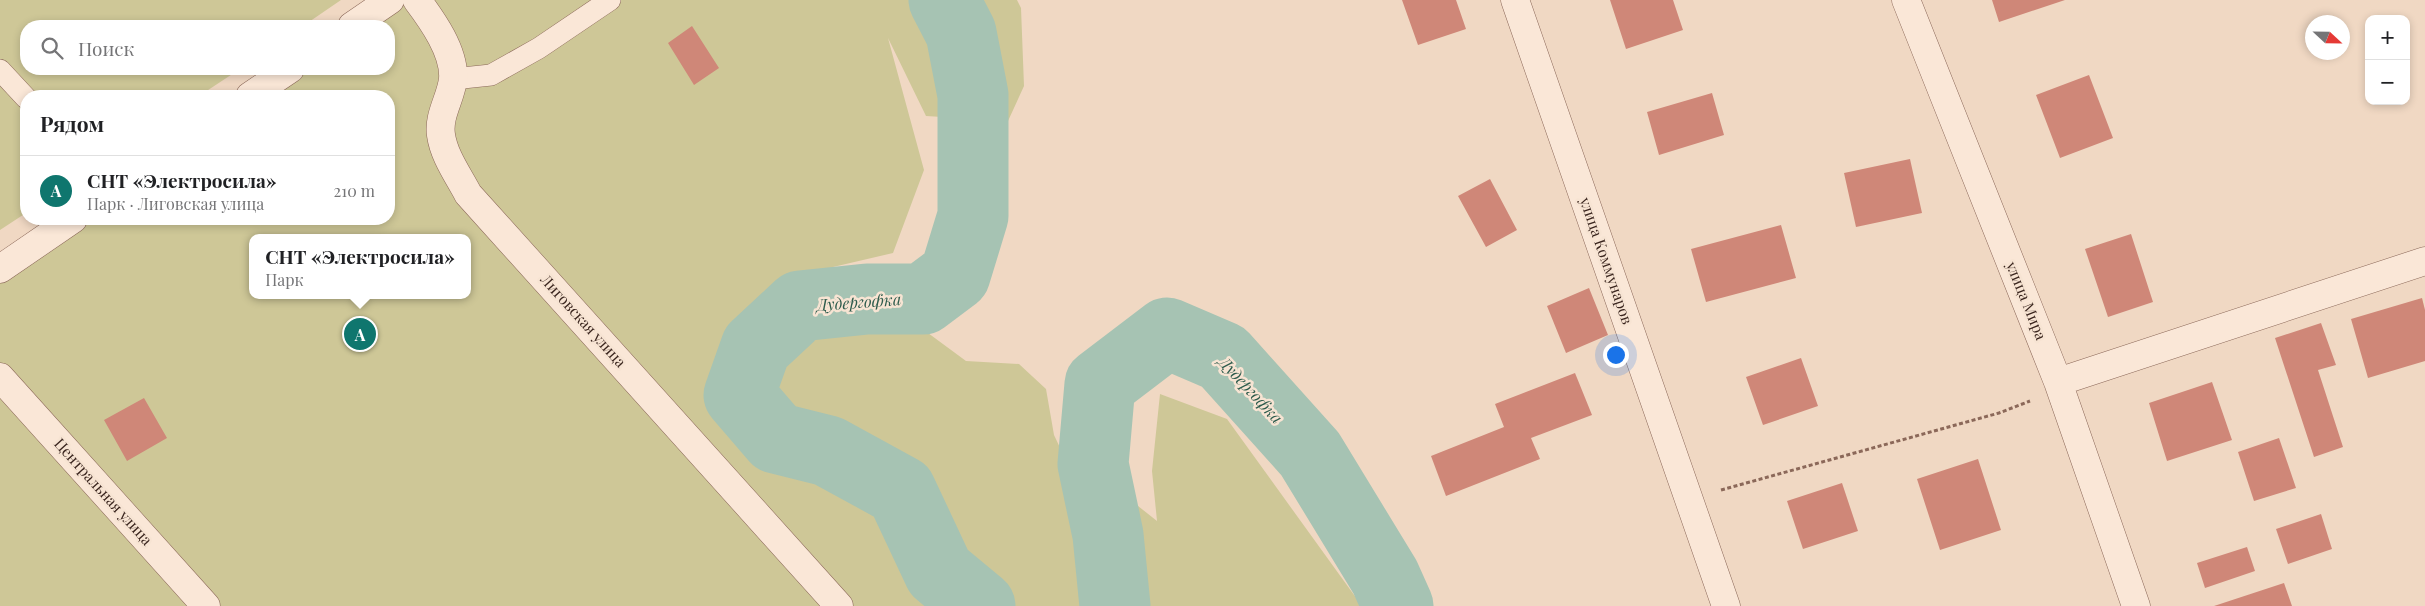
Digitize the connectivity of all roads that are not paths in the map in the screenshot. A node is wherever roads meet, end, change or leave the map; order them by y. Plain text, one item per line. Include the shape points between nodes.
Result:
1 (390, 0) edge
2 (417, 0) edge
3 (610, 0) edge
4 (1515, 0) edge
5 (1906, 0) edge
6 (361, 20) edge
7 (0, 70) edge
8 (281, 75) edge
9 (453, 79) junction
10 (259, 90) edge
11 (20, 92) edge
12 (64, 225) edge
13 (2425, 261) edge
14 (0, 269) edge
15 (0, 377) edge
16 (2058, 382) junction
17 (206, 606) edge
18 (839, 606) edge
19 (1726, 606) edge
20 (2136, 606) edge

1 - 6 street
2 - 9 street, Лиговская улица via 449,54
3 - 9 lane via 539,48 491,75
4 - 19 street, улица Коммунаров
5 - 16 street, улица Мира
7 - 11 lane
8 - 10 street
9 - 18 street, Лиговская улица via 440,134 447,157 468,194
12 - 14 street
13 - 16 street
15 - 17 street, Центральная улица
16 - 20 street, улица Мира

